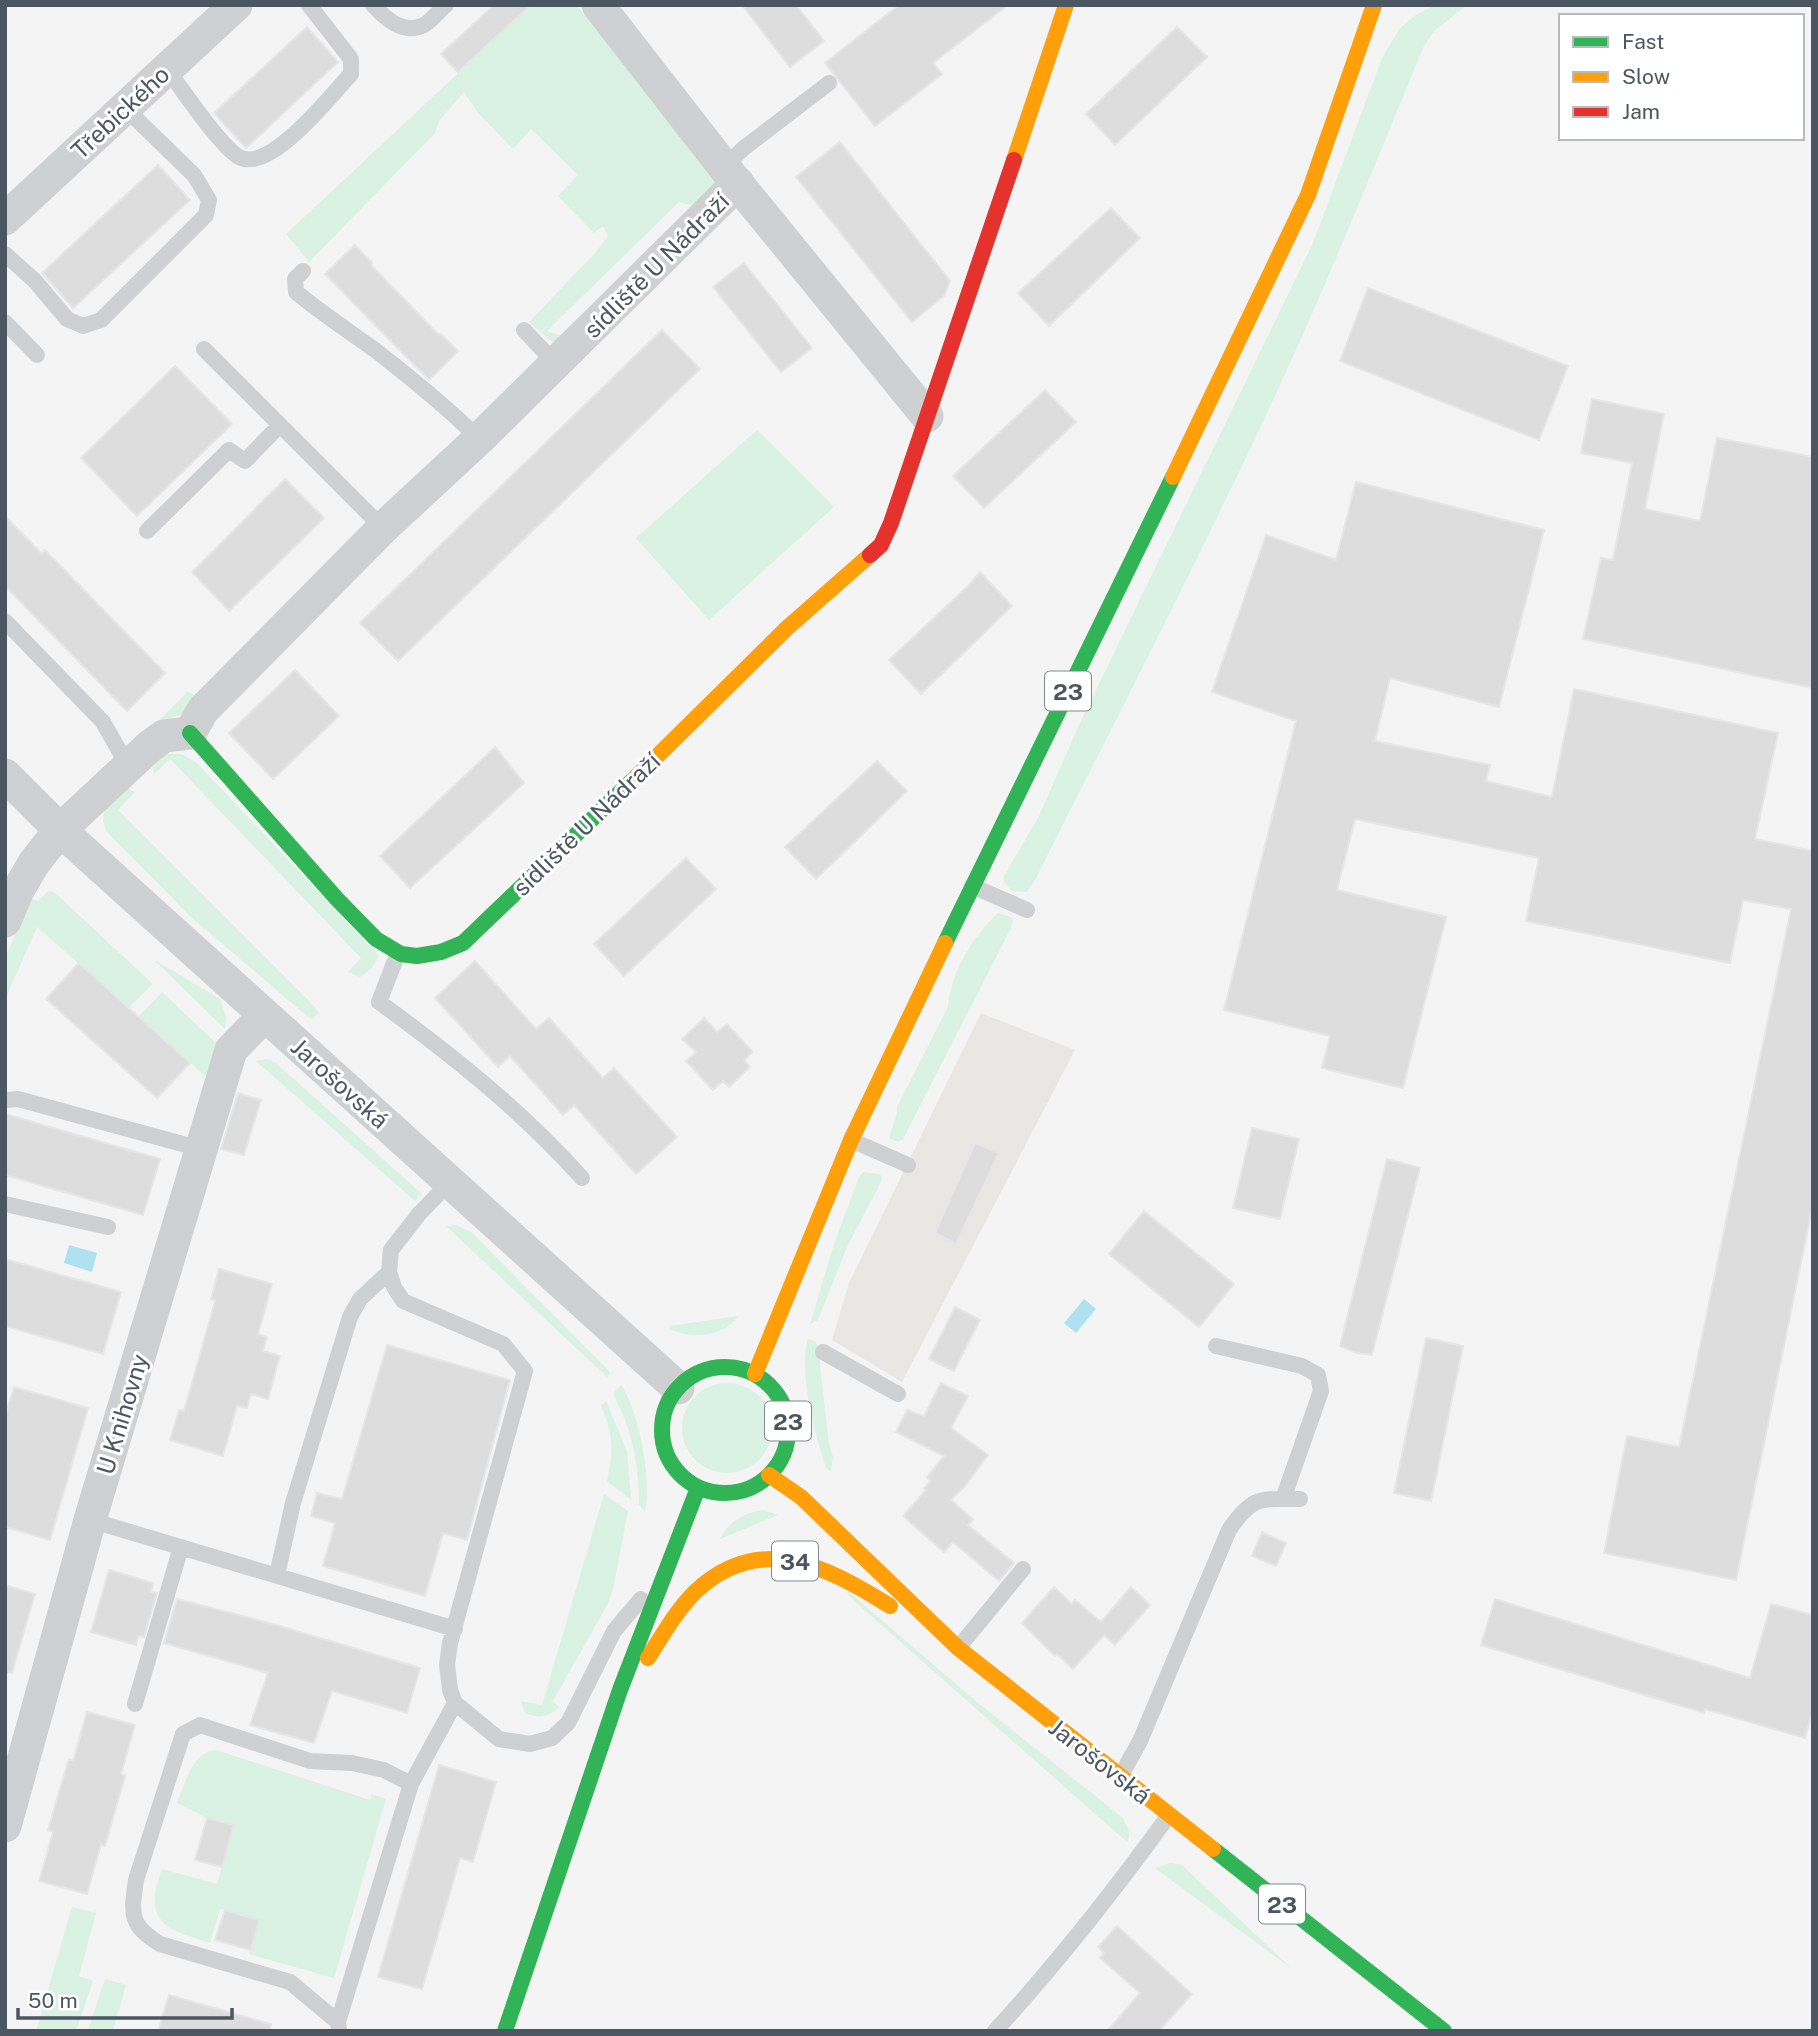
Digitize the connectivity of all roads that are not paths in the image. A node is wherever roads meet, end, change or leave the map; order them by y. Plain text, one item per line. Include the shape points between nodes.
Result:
1 (236, 5) edge
2 (309, 5) edge
3 (373, 5) edge
4 (446, 5) edge
5 (598, 5) edge
6 (1066, 5) edge
7 (1374, 5) edge
8 (167, 69) junction
9 (829, 83) dead end
10 (125, 108) junction
11 (731, 175) junction
12 (6, 217) edge
13 (5, 254) edge
14 (303, 271) dead end
15 (5, 322) edge
16 (524, 330) dead end
17 (204, 349) dead end
18 (37, 355) dead end
19 (556, 364) junction
20 (927, 416) junction
21 (280, 425) junction
22 (479, 439) junction
23 (383, 528) junction
24 (147, 531) dead end
25 (5, 621) edge
26 (190, 733) junction
27 (129, 768) junction
28 (5, 775) edge
29 (60, 830) junction
30 (972, 886) junction
31 (1027, 910) dead end
32 (5, 921) edge
33 (398, 953) junction
34 (265, 1014) junction
35 (5, 1100) edge
36 (851, 1140) junction
37 (201, 1149) junction
38 (908, 1165) dead end
39 (582, 1178) dead end
40 (450, 1182) junction
41 (5, 1204) edge
42 (108, 1227) dead end
43 (389, 1272) junction
44 (1216, 1346) dead end
45 (823, 1352) dead end
46 (755, 1374) junction
47 (678, 1388) junction
48 (898, 1394) dead end
49 (769, 1475) junction
50 (698, 1488) junction
51 (90, 1520) junction
52 (181, 1547) junction
53 (1023, 1569) dead end
54 (663, 1573) junction
55 (277, 1575) junction
56 (455, 1629) junction
57 (958, 1648) junction
58 (455, 1703) junction
59 (135, 1704) dead end
60 (609, 1719) junction
61 (1120, 1777) junction
62 (411, 1784) junction
63 (1169, 1815) junction
64 (5, 1826) edge
65 (339, 2026) edge
66 (1434, 2028) edge
67 (997, 2030) edge
68 (505, 2031) edge

1 - 8 street, Třebického
2 - 8 lane via 352,58 351,74 283,146 260,159 239,157
3 - 4 lane via 388,22 403,27 423,25
5 - 11 street, sídliště U Nádraží
6 - 20 main road, sídliště U Nádraží
7 - 30 main road, 23 via 1308,195
8 - 10 street, Třebického
9 - 11 lane via 744,148
10 - 12 street, Třebického
10 - 13 lane via 194,175 209,200 206,215 101,320 83,326 67,319
11 - 19 street, sídliště U Nádraží
11 - 20 street, sídliště U Nádraží
14 - 22 lane via 295,279 296,292 453,413
15 - 18 lane
16 - 19 lane
17 - 21 lane
19 - 22 street, sídliště U Nádraží
20 - 33 main road, sídliště U Nádraží via 881,545 787,628 463,943 435,954
21 - 23 lane
21 - 24 lane via 245,461 229,450
22 - 23 street, sídliště U Nádraží
23 - 26 street, sídliště U Nádraží via 203,710
25 - 27 lane via 103,722
26 - 27 street via 164,736
26 - 33 main road via 361,925
27 - 29 street
28 - 29 street, Jarošovská
29 - 32 street via 34,863
29 - 34 street, Jarošovská
30 - 31 lane
30 - 36 main road, 23
33 - 39 lane via 379,1002 460,1062 549,1141
34 - 37 street, U Knihovny via 231,1049
34 - 40 street, Jarošovská
35 - 37 lane via 18,1099
36 - 38 lane
36 - 46 main road, 23
37 - 51 street, U Knihovny
40 - 43 lane via 391,1250
40 - 47 street, Jarošovská
41 - 42 lane
43 - 55 lane via 360,1299 350,1317 293,1503
43 - 56 lane via 403,1301 503,1344 525,1371
44 - 61 lane via 1302,1366 1318,1375 1321,1391 1292,1499 1251,1503 1229,1530 1140,1741
45 - 48 lane
46 - 47 main road, 23 via 714,1367 700,1371
46 - 49 main road, 23 via 773,1389 788,1421 783,1456
47 - 50 main road via 662,1424 665,1450 678,1473
49 - 50 main road, 23 via 737,1493
49 - 57 main road, Jarošovská / 23 via 801,1497
50 - 54 main road, 34
51 - 52 lane
51 - 64 street, U Knihovny
52 - 55 lane
52 - 59 lane
53 - 57 lane
54 - 58 lane via 614,1630 568,1723 552,1738 530,1744 499,1739
54 - 60 main road, 34
55 - 56 lane
56 - 58 lane via 447,1665
57 - 60 main road, 34 via 850,1580 811,1563 748,1561 705,1583 678,1613 655,1658
57 - 61 main road, Jarošovská / 23
58 - 62 lane
60 - 68 main road, 34
61 - 63 main road, Jarošovská / 23
62 - 65 lane
62 - 65 lane via 384,1770 310,1761 200,1726 183,1734 135,1880 134,1922 148,1937 290,1982
63 - 66 main road, Jarošovská / 23
63 - 67 lane via 1118,1885

